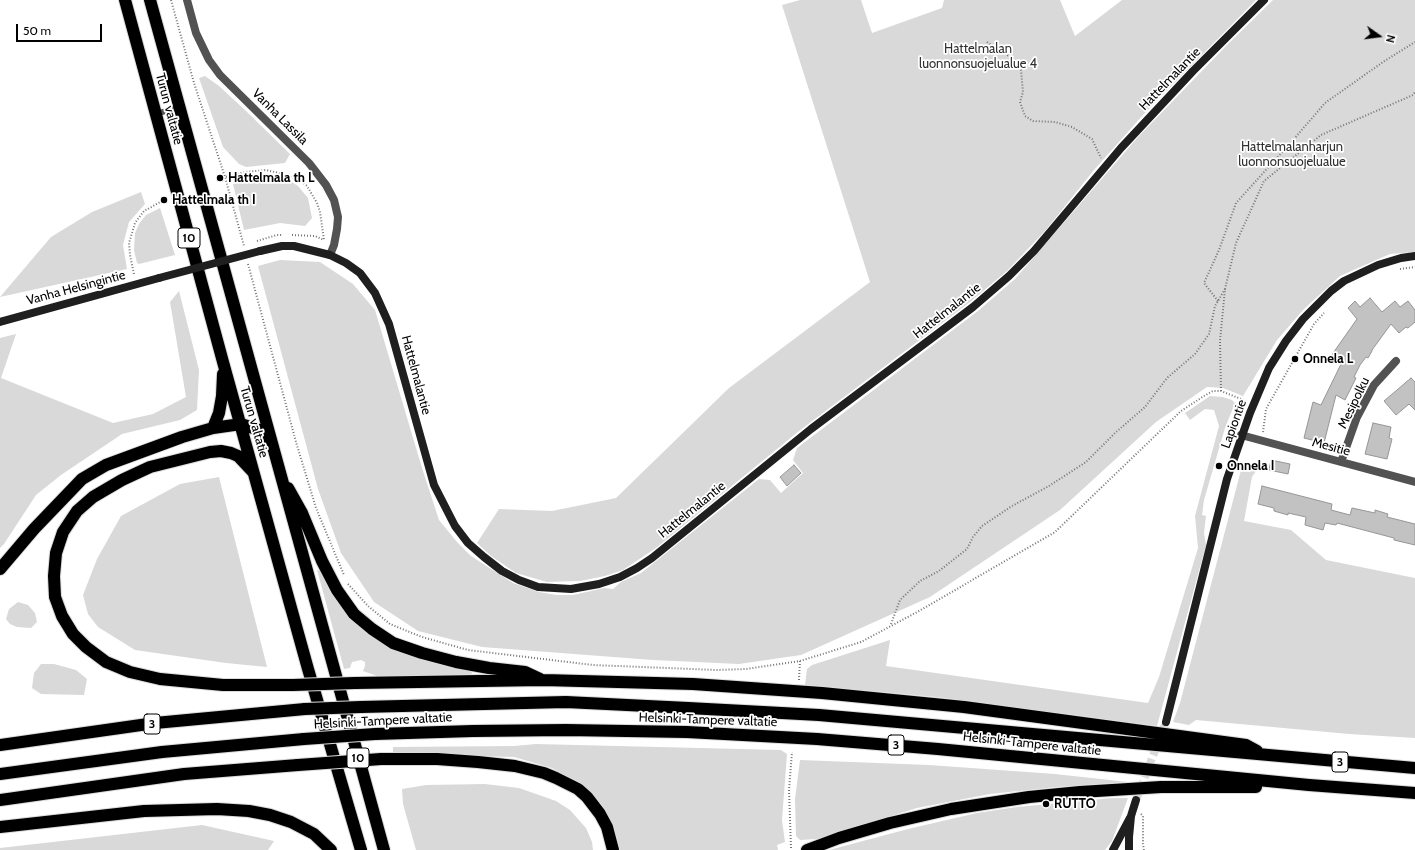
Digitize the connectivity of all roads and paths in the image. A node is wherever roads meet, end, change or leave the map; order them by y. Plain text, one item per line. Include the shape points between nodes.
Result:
1 (125, 0) edge
2 (150, 0) edge
3 (171, 0) edge
4 (187, 0) edge
5 (1264, 0) edge
6 (987, 42) dead end
7 (1415, 42) edge
8 (1415, 92) edge
9 (1414, 96) edge
10 (179, 107) junction
11 (156, 114) junction
12 (1105, 166) junction
13 (225, 177) junction
14 (220, 178) dead end
15 (164, 200) dead end
16 (324, 240) dead end
17 (246, 253) dead end
18 (330, 255) junction
19 (1415, 256) edge
20 (248, 260) dead end
21 (1415, 267) edge
22 (1399, 270) dead end
23 (134, 274) dead end
24 (159, 278) joint
25 (1225, 289) junction
26 (1218, 301) junction
27 (1328, 308) dead end
28 (0, 322) edge
29 (1396, 360) dead end
30 (223, 362) junction
31 (1221, 391) junction
32 (1253, 404) junction
33 (1266, 409) junction
34 (241, 424) junction
35 (213, 428) junction
36 (1241, 435) junction
37 (1261, 441) junction
38 (272, 444) junction
39 (1341, 462) junction
40 (278, 470) junction
41 (255, 474) junction
42 (1415, 482) edge
43 (0, 569) edge
44 (344, 576) dead end
45 (348, 583) dead end
46 (891, 625) junction
47 (800, 661) junction
48 (543, 680) junction
49 (798, 684) dead end
50 (1166, 722) tunnel mouth
51 (0, 745) edge
52 (792, 752) dead end
53 (1265, 755) junction
54 (1415, 768) edge
55 (0, 774) edge
56 (1309, 785) junction
57 (1415, 793) edge
58 (0, 800) edge
59 (1136, 800) tunnel mouth
60 (1132, 812) junction
61 (0, 827) edge
62 (791, 848) dead end
63 (331, 850) edge
64 (361, 850) edge
65 (384, 850) edge
66 (612, 850) edge
67 (807, 850) edge
68 (1113, 850) edge
69 (1129, 850) edge
70 (1144, 850) edge

1 - 11 highway, Turun valtatie / 10
2 - 10 highway, Turun valtatie / 10
3 - 13 path via 194,83
4 - 18 street, Vanha Lassila via 196,33 220,74 310,163 326,185 334,200 338,217 334,246
5 - 12 street, Hattelmalantie via 1193,71
6 - 12 path via 1018,62 1023,92 1020,102 1025,116 1033,122 1055,122 1072,127 1092,139
7 - 26 path via 1325,102 1236,203 1204,283
8 - 9 path
9 - 25 path via 1321,135 1264,181 1236,243
10 - 11 lane
10 - 38 highway, Turun valtatie / 10
11 - 30 highway, Turun valtatie / 10
12 - 18 street, Hattelmalantie via 1034,251 1010,276 973,307 812,429 652,558 620,577 572,589 538,586 502,571 484,558 454,526 434,485 389,324 374,293 360,273
13 - 14 path
13 - 16 path via 266,170 301,181 317,203
13 - 17 path
15 - 23 path via 144,211 134,223 129,243
18 - 24 street, Hattelmalantie, bridge via 294,246 282,246
19 - 32 street, Lapiontie via 1378,265 1344,281 1331,291 1303,319 1286,341 1269,368
20 - 44 path via 316,508
21 - 22 path
24 - 28 street, Vanha Helsingintie
25 - 26 path
25 - 31 path via 1220,341
26 - 46 path via 1209,334 1195,354 1167,378 1145,407 1115,432 1086,462 982,526 967,549 939,571 920,581 900,600
27 - 33 path, Lapiontie via 1314,324
29 - 39 street, Mesipolku via 1374,385 1357,417
30 - 34 highway, Turun valtatie / 10
30 - 35 highway via 221,402
31 - 32 path
31 - 46 path via 1213,391 1181,411 1055,532
32 - 33 path
32 - 36 street, Lapiontie
33 - 37 path, Lapiontie
34 - 35 highway
34 - 38 highway via 259,430
34 - 41 highway, Turun valtatie / 10
35 - 43 highway via 106,465 82,479
36 - 37 street, Mesitie
36 - 50 street, Lapiontie via 1227,479
37 - 39 street, Mesitie
38 - 40 highway, Turun valtatie / 10
39 - 42 street, Mesitie
40 - 48 highway via 302,513 337,590 354,614 372,629 393,643 422,653 489,668 525,672
40 - 65 highway, Turun valtatie / 10
41 - 48 highway, bridge via 238,456 221,451 210,452 150,467 93,497 77,511 63,532 56,553 54,576 55,597 62,616 73,634 106,662 130,672 160,679 223,686
41 - 64 highway, Turun valtatie / 10
45 - 47 path via 368,606 390,624 422,637 468,650 592,664 716,670 746,669
46 - 47 path via 861,642
47 - 49 path
48 - 53 highway via 693,684 964,707 1246,745
51 - 53 highway, Helsinki-Tampere valtatie / 3, bridge via 154,723 305,709 566,702 819,715
52 - 62 path via 789,790
53 - 54 highway, Helsinki-Tampere valtatie / 3
55 - 56 highway, Helsinki-Tampere valtatie / 3, bridge via 162,752 304,739 375,734 566,730 687,732 817,739 938,748
56 - 57 highway, Helsinki-Tampere valtatie / 3
56 - 67 highway via 1161,787 1028,797 951,809 890,823
58 - 66 highway, bridge via 184,774 298,764 381,759 478,762 515,766 544,773 578,789 600,814 607,827
59 - 60 street
60 - 68 street
60 - 69 street
60 - 70 path via 1139,812 1143,816
61 - 63 highway via 144,811 249,811 291,822 314,834

